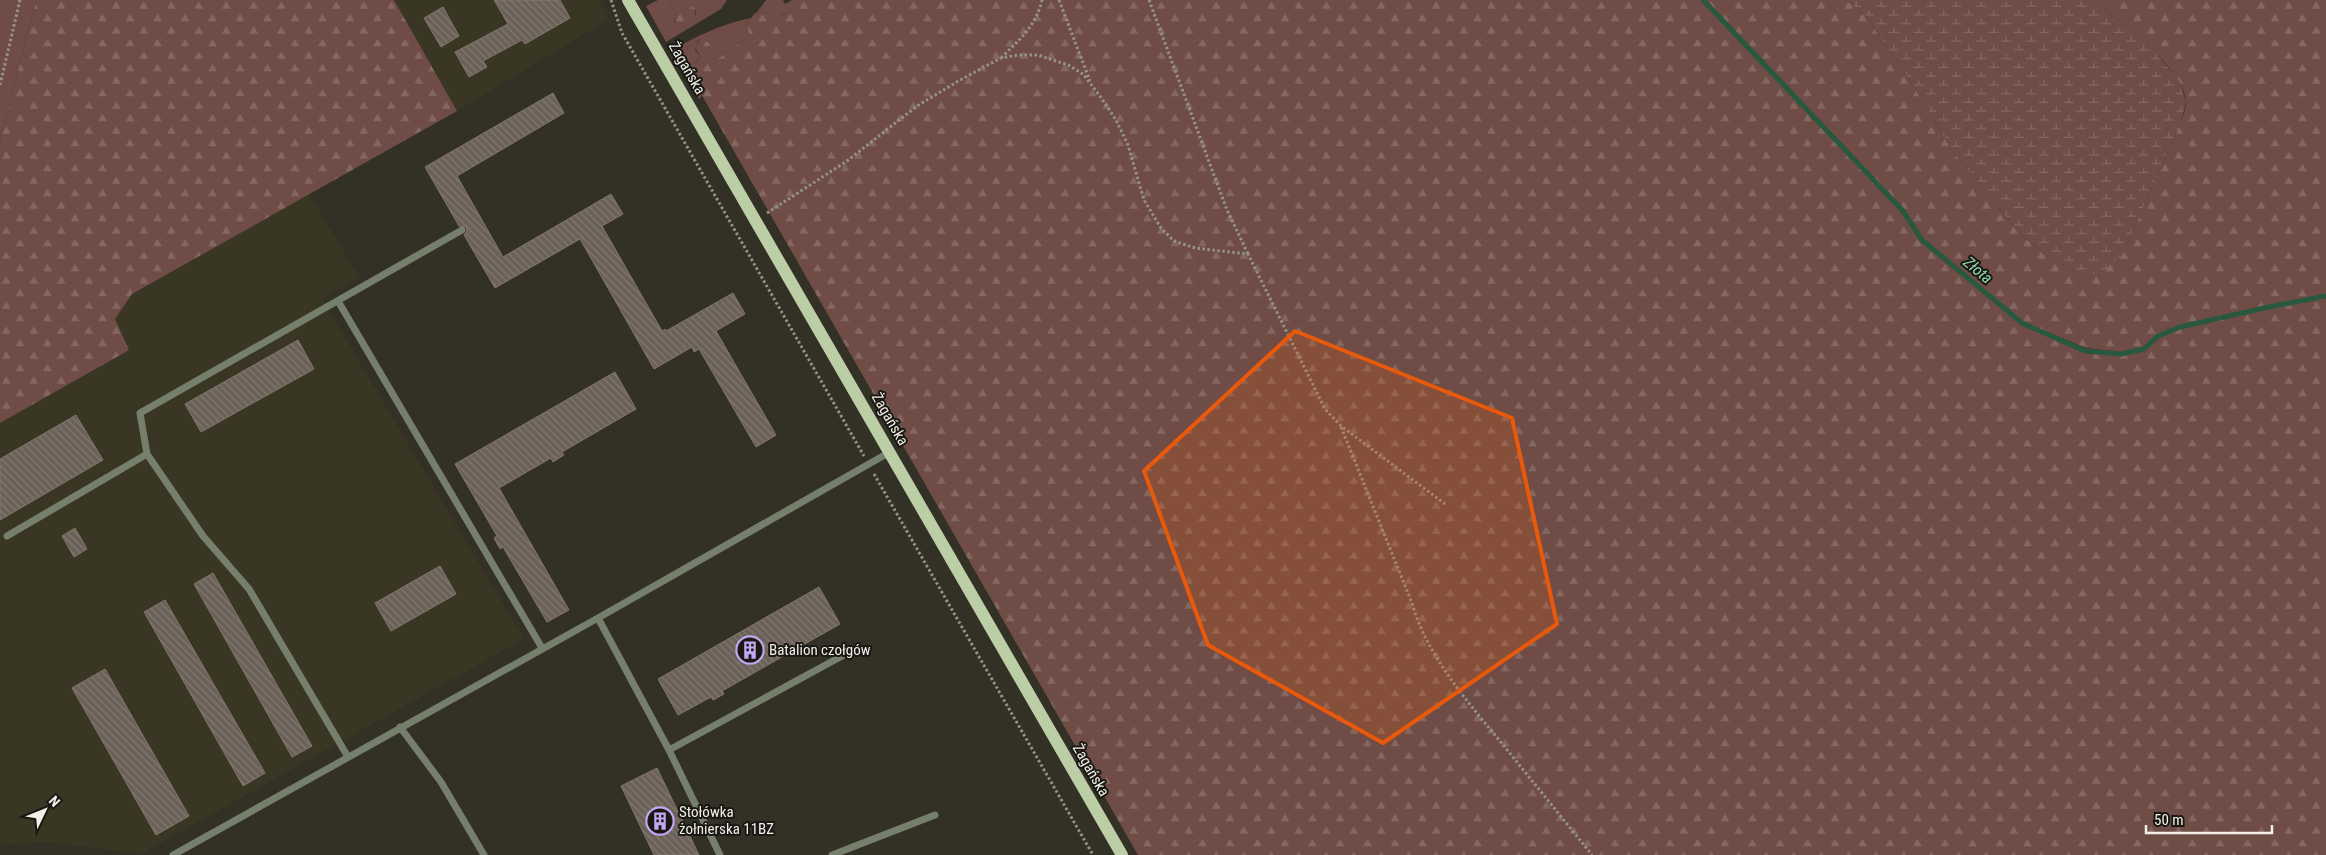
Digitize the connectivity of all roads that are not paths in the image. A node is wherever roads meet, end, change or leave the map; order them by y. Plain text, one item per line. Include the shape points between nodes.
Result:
1 (628, 0) edge
2 (462, 230) dead end
3 (338, 301) junction
4 (890, 452) junction
5 (147, 454) junction
6 (7, 536) dead end
7 (598, 618) junction
8 (542, 648) junction
9 (853, 650) dead end
10 (400, 727) junction
11 (669, 750) junction
12 (348, 757) junction
13 (935, 815) dead end
14 (173, 855) edge
15 (484, 855) edge
16 (720, 855) edge
17 (832, 855) edge
18 (1122, 855) edge

1 - 4 main road, Żagańska
2 - 3 lane
3 - 5 lane via 140,413
3 - 8 lane
4 - 7 lane
4 - 18 main road, Żagańska
5 - 6 lane
5 - 12 lane via 203,536 249,589
7 - 8 lane
7 - 11 lane
8 - 10 lane
9 - 11 lane
10 - 12 lane
10 - 15 lane via 441,782
11 - 16 lane
12 - 14 lane
13 - 17 lane

